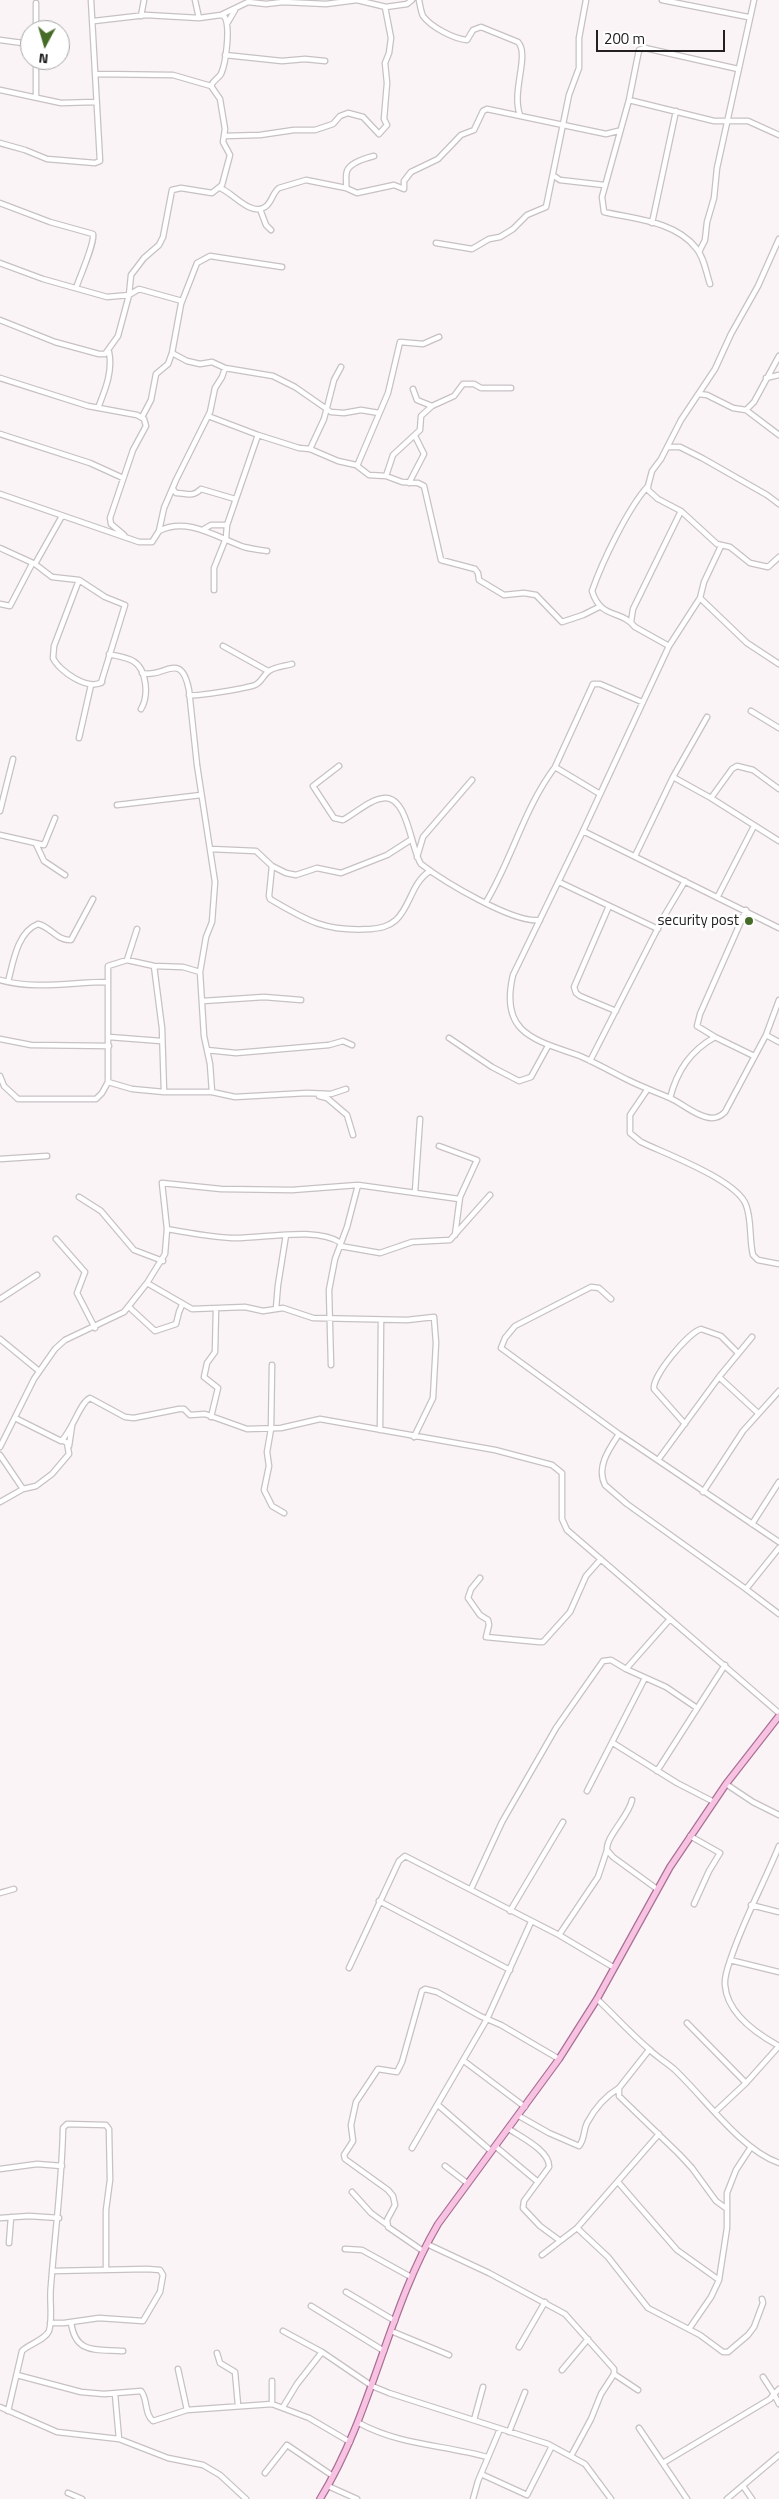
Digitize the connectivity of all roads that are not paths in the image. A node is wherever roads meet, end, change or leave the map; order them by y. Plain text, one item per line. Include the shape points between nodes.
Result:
1 (91, 0) edge
2 (144, 0) edge
3 (195, 0) edge
4 (412, 0) edge
5 (418, 0) edge
6 (586, 0) edge
7 (662, 0) edge
8 (754, 0) edge
9 (36, 3) dead end
10 (385, 7) junction
11 (235, 10) junction
12 (221, 15) junction
13 (142, 16) junction
14 (748, 17) junction
15 (200, 18) junction
16 (36, 20) edge
17 (94, 21) junction
18 (228, 22) junction
19 (0, 40) edge
20 (20, 43) edge
21 (225, 54) junction
22 (325, 61) dead end
23 (738, 69) junction
24 (36, 70) edge
25 (97, 74) junction
26 (211, 86) junction
27 (0, 90) edge
28 (36, 97) junction
29 (629, 100) junction
30 (95, 102) junction
31 (676, 111) junction
32 (520, 115) junction
33 (726, 121) junction
34 (564, 125) junction
35 (618, 131) junction
36 (606, 134) junction
37 (779, 135) edge
38 (224, 136) junction
39 (0, 143) edge
40 (616, 144) junction
41 (374, 156) dead end
42 (554, 176) junction
43 (604, 185) junction
44 (220, 188) junction
45 (346, 188) junction
46 (0, 203) edge
47 (260, 209) junction
48 (652, 223) junction
49 (271, 230) dead end
50 (779, 239) edge
51 (436, 243) dead end
52 (698, 252) junction
53 (0, 263) edge
54 (282, 267) dead end
55 (710, 284) dead end
56 (76, 288) junction
57 (129, 295) junction
58 (182, 301) junction
59 (0, 320) edge
60 (439, 337) dead end
61 (109, 352) junction
62 (172, 353) junction
63 (779, 356) edge
64 (341, 367) dead end
65 (225, 368) junction
66 (770, 373) junction
67 (779, 375) edge
68 (0, 378) edge
69 (703, 386) junction
70 (511, 388) dead end
71 (413, 389) dead end
72 (698, 394) junction
73 (707, 395) junction
74 (432, 406) junction
75 (98, 408) junction
76 (326, 410) junction
77 (746, 410) junction
78 (379, 413) junction
79 (208, 416) junction
80 (142, 417) junction
81 (0, 434) edge
82 (258, 435) junction
83 (779, 435) edge
84 (415, 436) junction
85 (668, 447) junction
86 (310, 449) junction
87 (357, 466) junction
88 (386, 476) junction
89 (123, 478) junction
90 (409, 483) junction
91 (648, 486) junction
92 (173, 489) junction
93 (0, 494) edge
94 (235, 498) junction
95 (779, 504) edge
96 (681, 511) junction
97 (62, 516) junction
98 (227, 525) junction
99 (204, 530) junction
100 (159, 531) junction
101 (128, 538) junction
102 (226, 538) junction
103 (722, 546) junction
104 (0, 548) edge
105 (267, 551) dead end
106 (779, 557) edge
107 (33, 564) junction
108 (79, 580) junction
109 (214, 590) dead end
110 (700, 598) junction
111 (0, 604) edge
112 (599, 607) junction
113 (631, 622) junction
114 (223, 646) dead end
115 (669, 646) junction
116 (109, 654) junction
117 (292, 664) dead end
118 (779, 664) edge
119 (268, 671) junction
120 (142, 673) junction
121 (91, 685) junction
122 (189, 695) junction
123 (642, 702) junction
124 (141, 709) dead end
125 (752, 711) dead end
126 (707, 717) dead end
127 (779, 728) edge
128 (79, 738) dead end
129 (13, 760) dead end
130 (339, 766) dead end
131 (555, 767) junction
132 (672, 778) junction
133 (472, 780) dead end
134 (779, 789) edge
135 (600, 794) junction
136 (202, 795) junction
137 (711, 798) junction
138 (117, 805) dead end
139 (0, 811) edge
140 (55, 818) dead end
141 (754, 826) junction
142 (583, 830) junction
143 (0, 835) edge
144 (412, 838) junction
145 (779, 841) edge
146 (36, 844) junction
147 (210, 849) junction
148 (635, 856) junction
149 (417, 858) junction
150 (272, 866) junction
151 (430, 871) junction
152 (65, 875) dead end
153 (685, 881) junction
154 (559, 882) junction
155 (718, 896) junction
156 (93, 900) dead end
157 (486, 902) junction
158 (609, 906) junction
159 (746, 910) junction
160 (540, 920) junction
161 (530, 921) junction
162 (779, 928) edge
163 (137, 929) dead end
164 (658, 929) junction
165 (534, 930) junction
166 (127, 960) junction
167 (154, 966) junction
168 (200, 972) junction
169 (0, 980) edge
170 (8, 982) junction
171 (108, 982) junction
172 (301, 1000) dead end
173 (779, 1000) edge
174 (203, 1001) junction
175 (616, 1011) junction
176 (766, 1035) junction
177 (109, 1037) junction
178 (715, 1037) junction
179 (449, 1038) dead end
180 (0, 1040) edge
181 (161, 1041) junction
182 (779, 1042) edge
183 (352, 1045) dead end
184 (109, 1046) junction
185 (548, 1046) junction
186 (758, 1049) junction
187 (207, 1050) junction
188 (746, 1050) junction
189 (754, 1056) junction
190 (590, 1061) junction
191 (0, 1076) edge
192 (108, 1082) junction
193 (346, 1089) dead end
194 (647, 1090) junction
195 (164, 1092) junction
196 (212, 1092) junction
197 (315, 1093) junction
198 (670, 1098) junction
199 (420, 1119) dead end
200 (353, 1135) dead end
201 (439, 1146) dead end
202 (47, 1156) dead end
203 (0, 1158) edge
204 (358, 1185) junction
205 (415, 1192) junction
206 (490, 1195) dead end
207 (79, 1197) dead end
208 (459, 1199) junction
209 (167, 1229) junction
210 (286, 1235) junction
211 (455, 1235) junction
212 (56, 1239) dead end
213 (341, 1245) junction
214 (163, 1261) junction
215 (779, 1264) edge
216 (37, 1275) dead end
217 (147, 1283) junction
218 (0, 1299) edge
219 (611, 1299) dead end
220 (182, 1305) junction
221 (129, 1307) junction
222 (276, 1308) junction
223 (216, 1309) junction
224 (330, 1318) junction
225 (381, 1320) junction
226 (95, 1328) junction
227 (752, 1337) dead end
228 (1, 1343) edge
229 (738, 1353) junction
230 (272, 1365) dead end
231 (331, 1365) dead end
232 (40, 1371) junction
233 (719, 1377) junction
234 (778, 1393) edge
235 (758, 1412) junction
236 (15, 1418) junction
237 (211, 1418) junction
238 (73, 1424) junction
239 (684, 1424) junction
240 (270, 1429) junction
241 (380, 1430) junction
242 (619, 1434) junction
243 (414, 1437) junction
244 (62, 1440) junction
245 (0, 1447) edge
246 (69, 1447) junction
247 (0, 1455) edge
248 (658, 1460) junction
249 (779, 1482) edge
250 (23, 1489) junction
251 (703, 1492) junction
252 (0, 1502) edge
253 (284, 1512) dead end
254 (752, 1524) junction
255 (779, 1542) edge
256 (779, 1548) edge
257 (601, 1559) junction
258 (480, 1578) dead end
259 (746, 1589) junction
260 (779, 1614) edge
261 (670, 1618) junction
262 (725, 1665) junction
263 (626, 1669) junction
264 (645, 1678) junction
265 (696, 1708) junction
266 (779, 1715) edge
267 (613, 1743) junction
268 (657, 1771) junction
269 (726, 1784) junction
270 (587, 1791) dead end
271 (632, 1800) dead end
272 (714, 1802) junction
273 (779, 1815) edge
274 (563, 1822) dead end
275 (690, 1836) junction
276 (779, 1846) edge
277 (608, 1850) junction
278 (14, 1889) dead end
279 (470, 1889) junction
280 (657, 1889) junction
281 (0, 1893) edge
282 (379, 1901) junction
283 (694, 1904) dead end
284 (751, 1905) junction
285 (510, 1911) junction
286 (779, 1912) edge
287 (531, 1922) junction
288 (558, 1935) junction
289 (730, 1960) junction
290 (613, 1967) junction
291 (349, 1968) dead end
292 (510, 1970) junction
293 (779, 1972) edge
294 (597, 1999) junction
295 (486, 2019) junction
296 (687, 2023) dead end
297 (779, 2046) edge
298 (649, 2050) junction
299 (559, 2059) junction
300 (464, 2061) junction
301 (746, 2083) junction
302 (619, 2088) junction
303 (438, 2105) junction
304 (526, 2107) junction
305 (715, 2112) junction
306 (519, 2116) junction
307 (509, 2129) junction
308 (660, 2134) junction
309 (751, 2147) junction
310 (412, 2148) dead end
311 (493, 2149) junction
312 (779, 2162) edge
313 (62, 2166) junction
314 (445, 2166) dead end
315 (0, 2169) edge
316 (538, 2182) junction
317 (618, 2182) junction
318 (467, 2183) junction
319 (352, 2192) dead end
320 (727, 2209) junction
321 (0, 2218) edge
322 (11, 2218) junction
323 (59, 2218) junction
324 (386, 2224) junction
325 (577, 2228) junction
326 (559, 2240) junction
327 (8, 2243) dead end
328 (427, 2244) junction
329 (346, 2249) dead end
330 (423, 2251) junction
331 (542, 2256) dead end
332 (106, 2270) junction
333 (52, 2271) junction
334 (411, 2277) junction
335 (719, 2280) junction
336 (346, 2292) dead end
337 (762, 2299) dead end
338 (545, 2302) junction
339 (311, 2306) dead end
340 (395, 2321) junction
341 (71, 2322) junction
342 (50, 2323) junction
343 (690, 2329) junction
344 (283, 2331) dead end
345 (391, 2331) junction
346 (588, 2338) junction
347 (519, 2347) dead end
348 (123, 2351) dead end
349 (384, 2351) junction
350 (322, 2352) junction
351 (217, 2353) dead end
352 (449, 2355) dead end
353 (178, 2369) dead end
354 (562, 2370) dead end
355 (614, 2374) junction
356 (16, 2375) junction
357 (763, 2377) dead end
358 (272, 2380) dead end
359 (372, 2386) junction
360 (483, 2387) dead end
361 (638, 2390) dead end
362 (779, 2390) edge
363 (525, 2392) dead end
364 (115, 2394) junction
365 (774, 2394) junction
366 (272, 2404) junction
367 (779, 2404) edge
368 (238, 2405) junction
369 (0, 2407) edge
370 (283, 2408) junction
371 (187, 2410) junction
372 (8, 2411) junction
373 (474, 2420) junction
374 (359, 2423) junction
375 (639, 2428) dead end
376 (500, 2429) junction
377 (509, 2432) junction
378 (119, 2439) junction
379 (350, 2442) junction
380 (552, 2446) junction
381 (779, 2455) edge
382 (571, 2456) junction
383 (487, 2457) junction
384 (663, 2463) junction
385 (265, 2473) dead end
386 (481, 2474) junction
387 (333, 2476) junction
388 (328, 2486) junction
389 (743, 2486) junction
390 (68, 2493) dead end
391 (82, 2499) edge
392 (246, 2499) edge
393 (320, 2499) edge
394 (358, 2499) edge
395 (473, 2499) edge
396 (611, 2499) edge
397 (686, 2499) edge
398 (726, 2499) edge
399 (752, 2499) edge

1 - 17 street
2 - 13 street
3 - 15 street
4 - 10 street via 407,4
5 - 32 street via 422,15 427,20 456,38 467,40 473,30 481,27 522,46 523,60 516,98
6 - 34 street via 579,38 579,68 569,95
7 - 14 street
8 - 14 street
9 - 16 street
10 - 11 street via 357,0 326,4 248,2
10 - 38 street via 391,38 384,63 387,83 384,119 387,125 382,133 379,134 363,117 348,113 333,124 315,130
11 - 12 street
11 - 18 street
12 - 15 street
12 - 18 street
13 - 15 street
13 - 17 street
14 - 23 street
17 - 25 street
18 - 21 street
19 - 20 street
21 - 22 street via 282,62
21 - 26 street via 222,71
23 - 29 street via 642,49 639,50
23 - 33 street
24 - 28 street
25 - 26 street via 173,75
25 - 30 street
26 - 38 street via 220,99
27 - 28 street
28 - 30 street via 71,104
29 - 31 street
29 - 35 street
30 - 39 street via 98,162 47,159
31 - 33 street
31 - 48 street
32 - 34 street
32 - 45 street via 485,110 474,130 461,135 438,159 410,172 404,180 404,189 394,185 357,193
33 - 37 street via 754,123
33 - 52 street via 714,198 705,240
34 - 36 street
34 - 42 street
35 - 36 street
35 - 40 street
36 - 40 street
38 - 44 street via 224,146 230,155
40 - 43 street
41 - 45 street via 349,167
42 - 43 street via 560,180
42 - 51 street via 546,207 528,215 500,237 489,238 472,249
43 - 48 street via 604,212
44 - 47 street via 248,207
44 - 57 street via 209,193 181,188 172,190 163,237 132,272
45 - 47 street via 314,180 297,181 276,189 267,206
46 - 56 street via 94,234 94,244
47 - 49 street
48 - 52 street via 673,229
50 - 69 street via 758,286
52 - 55 street
53 - 56 street
54 - 58 street via 206,257 195,267
56 - 57 street via 112,298
57 - 58 street via 139,289
57 - 61 street via 118,336
58 - 62 street
59 - 61 street via 79,349 99,354
60 - 78 street via 423,344 400,342 392,379
61 - 75 street via 109,377
62 - 65 street via 187,361 212,362
62 - 80 street via 168,364 156,374 151,400
63 - 66 street
64 - 76 street
65 - 76 street via 273,376 307,394
65 - 79 street via 214,388
66 - 67 street
66 - 77 street
68 - 75 street
69 - 72 street
69 - 73 street
70 - 74 street via 481,388 465,384 454,396
71 - 74 street via 417,400
72 - 73 street
72 - 85 street
73 - 77 street
74 - 84 street via 420,418 420,428
75 - 80 street
76 - 78 street
76 - 86 street
77 - 83 street
78 - 87 street
79 - 82 street
79 - 92 street
80 - 89 street via 146,426
81 - 89 street via 90,463
82 - 86 street
82 - 94 street
84 - 88 street via 404,442 393,455
84 - 90 street via 424,454
85 - 91 street via 652,471
85 - 95 street via 680,447 702,458
86 - 87 street
87 - 88 street via 369,474
88 - 90 street
89 - 101 street via 110,518 111,524
90 - 112 street via 424,486 442,561 475,569 479,580 504,595 536,595 562,622
91 - 96 street via 658,499
91 - 112 street via 633,504 594,585 594,600
92 - 94 street via 176,493 190,496 201,489
92 - 100 street
93 - 97 street
94 - 98 street
96 - 103 street
96 - 113 street via 633,609
97 - 101 street
97 - 107 street
98 - 99 street
98 - 102 street
99 - 100 street via 183,526
99 - 102 street
100 - 101 street via 152,542
102 - 105 street
102 - 109 street via 216,559
103 - 106 street via 730,547 742,558 762,567 773,564
103 - 110 street via 704,582
104 - 107 street
107 - 108 street via 57,578
107 - 111 street via 10,606
108 - 116 street via 125,606
108 - 121 street via 54,646 53,658 59,666
110 - 115 street
110 - 118 street via 747,643
112 - 113 street
113 - 115 street
114 - 119 street
115 - 123 street
116 - 120 street via 134,661
116 - 121 street via 102,682 101,683 97,685
117 - 119 street
119 - 122 street via 258,683 246,688 195,697
120 - 122 street via 168,667 178,669 187,678
120 - 124 street via 146,695
121 - 128 street
122 - 136 street
123 - 131 street via 593,684
123 - 135 street
125 - 127 street
126 - 132 street
129 - 139 street
130 - 144 street via 313,786 334,818 343,820 363,807 388,798 406,816
131 - 135 street
131 - 157 street via 521,826
132 - 137 street
132 - 148 street
133 - 149 street via 423,837
134 - 137 street via 753,770 737,766
135 - 142 street
136 - 138 street
136 - 147 street
137 - 141 street
140 - 146 street via 47,843
141 - 145 street
141 - 155 street
142 - 148 street
142 - 154 street
143 - 146 street
144 - 149 street
144 - 150 street via 387,855 342,873 317,868 292,875
146 - 152 street via 44,861
147 - 150 street via 256,851
147 - 168 street via 215,882 212,919
148 - 153 street
149 - 151 street
150 - 151 street via 270,899 328,928 350,930 382,928 394,922 418,881
151 - 157 street
153 - 155 street
153 - 164 street
154 - 158 street
154 - 160 street
155 - 159 street
156 - 170 street via 71,940 59,938 48,927 38,924 26,932
157 - 161 street
158 - 164 street
158 - 175 street via 574,987 580,996
159 - 162 street
159 - 178 street via 697,1022 698,1027
160 - 161 street
160 - 165 street
161 - 165 street
163 - 166 street
164 - 175 street
165 - 185 street via 513,975 509,1004 521,1029
166 - 167 street
166 - 171 street via 108,966
167 - 168 street via 183,967
167 - 181 street via 160,1001
168 - 174 street
169 - 170 street
170 - 171 street via 42,985
171 - 177 street
172 - 174 street via 275,997
173 - 176 street
174 - 187 street
175 - 190 street
176 - 182 street
176 - 186 street
177 - 181 street
177 - 184 street
178 - 188 street
178 - 198 street via 681,1067
179 - 185 street via 492,1067 520,1081 530,1077
180 - 184 street via 30,1045
181 - 195 street
183 - 187 street via 342,1041 329,1046 236,1053
184 - 192 street
185 - 190 street
186 - 188 street
186 - 189 street
187 - 196 street
188 - 189 street
189 - 198 street via 721,1116 706,1117
190 - 194 street
191 - 192 street via 4,1086 20,1099 96,1099
192 - 195 street via 132,1089
193 - 197 street via 331,1094
194 - 198 street
194 - 215 street via 630,1115 630,1133 648,1145 724,1181 738,1192 746,1204 753,1255 758,1260
195 - 196 street
196 - 197 street via 235,1097
197 - 200 street via 327,1098 347,1115
199 - 205 street
201 - 208 street via 477,1160
202 - 203 street
204 - 205 street
204 - 209 street via 292,1190 221,1189 162,1183
204 - 213 street
205 - 208 street
206 - 211 street
207 - 214 street via 110,1221 134,1250
208 - 211 street
209 - 210 street via 232,1238
209 - 214 street
210 - 213 street via 333,1237
210 - 222 street
211 - 213 street via 450,1240 418,1241 380,1252
212 - 226 street via 84,1272 77,1293
213 - 224 street via 329,1290
214 - 217 street
216 - 218 street
217 - 220 street
217 - 221 street
219 - 242 street via 599,1288 591,1287 515,1326 505,1338 502,1348
220 - 221 street via 176,1324 156,1331
220 - 223 street via 192,1309
221 - 226 street
222 - 223 street via 268,1311 245,1307
222 - 224 street via 313,1318
223 - 237 street via 214,1352 204,1377 218,1388
224 - 225 street
224 - 231 street
225 - 241 street
225 - 243 street via 434,1318 433,1398
226 - 232 street via 62,1342
227 - 229 street
228 - 232 street
229 - 233 street
229 - 239 street via 720,1336 701,1329 692,1333 664,1366 653,1385 654,1389
230 - 240 street
232 - 236 street
233 - 235 street
233 - 239 street
234 - 235 street
235 - 251 street
236 - 244 street
236 - 245 street
237 - 238 street via 202,1413 190,1415 179,1408 126,1417 90,1398
237 - 240 street via 240,1428
238 - 244 street
238 - 246 street
239 - 248 street
240 - 241 street via 291,1427 315,1419
240 - 253 street via 269,1466 264,1490 272,1506
241 - 243 street
242 - 248 street
242 - 259 street via 601,1470 609,1490
243 - 257 street via 495,1450 557,1467 564,1485 563,1525
244 - 246 street
246 - 250 street via 68,1458 52,1474 34,1488
247 - 250 street
248 - 251 street
249 - 254 street
250 - 252 street
251 - 254 street
254 - 255 street
256 - 259 street
257 - 258 street via 586,1576 570,1612 543,1642 486,1637 488,1620 480,1615 468,1598
257 - 261 street
259 - 260 street
261 - 262 street
261 - 263 street
262 - 265 street
262 - 266 street
263 - 264 street
263 - 279 street via 605,1660 592,1677 556,1728 502,1822
264 - 265 street
264 - 267 street
265 - 268 street
266 - 269 main road
267 - 268 street
267 - 270 street
268 - 272 street
269 - 272 main road
269 - 273 street
271 - 277 street via 608,1843
272 - 275 main road
274 - 285 street
275 - 280 main road
275 - 283 street via 720,1853
276 - 284 street
277 - 280 street
277 - 288 street via 598,1877
278 - 281 street
279 - 282 street via 405,1856 399,1861
279 - 285 street
280 - 290 main road
282 - 291 street
282 - 292 street
284 - 286 street
284 - 289 street
285 - 287 street
287 - 288 street
287 - 292 street
288 - 290 street
289 - 293 street
289 - 297 street via 725,1984 730,2000 742,2019
290 - 294 main road
292 - 295 street
294 - 298 street
294 - 299 main road
295 - 299 street via 501,2024
295 - 300 street
295 - 324 street via 437,1992 422,1991 399,2070 378,2069 356,2102 352,2116 353,2141 344,2156 393,2196 395,2205
296 - 301 street
297 - 301 street
298 - 302 street
298 - 305 street via 674,2070
299 - 304 main road
300 - 303 street
300 - 304 street
301 - 305 street
302 - 306 street via 595,2108 579,2146
302 - 308 street via 622,2101
303 - 310 street
303 - 311 street
304 - 306 main road
305 - 309 street
306 - 307 main road
307 - 311 main road
307 - 316 street via 549,2162 550,2167
308 - 317 street
308 - 320 street via 692,2168 716,2201
309 - 312 street via 764,2157
309 - 320 street via 730,2184
311 - 316 street
311 - 318 main road
313 - 315 street via 38,2164
313 - 323 street
313 - 332 street via 65,2126 108,2126 110,2180 106,2210
314 - 318 street
316 - 326 street via 524,2201 523,2211
317 - 325 street
317 - 335 street via 677,2250
318 - 328 main road
319 - 324 street
320 - 335 street
321 - 322 street
322 - 323 street
322 - 327 street
323 - 333 street
324 - 330 street
325 - 326 street
325 - 343 street via 608,2258 648,2308
326 - 331 street
328 - 330 main road
328 - 338 street
329 - 334 street via 362,2250
330 - 334 main road
332 - 333 street
332 - 341 street via 147,2268 162,2272 160,2292 146,2320 98,2318
333 - 342 street
334 - 340 main road
335 - 343 street
336 - 340 street
337 - 343 street via 753,2329 728,2352 723,2352
338 - 346 street via 572,2319
338 - 347 street
339 - 349 street
340 - 345 main road
341 - 342 street
341 - 348 street via 72,2333 83,2347
342 - 356 street via 44,2337 22,2351
344 - 350 street
345 - 349 main road
345 - 352 street
346 - 354 street
346 - 355 street via 614,2369
349 - 359 main road
350 - 359 street
350 - 370 street
351 - 368 street via 220,2363 235,2372
353 - 371 street
355 - 361 street
355 - 382 street
356 - 364 street via 73,2391
356 - 372 street
357 - 365 street
358 - 366 street
359 - 373 street
359 - 374 main road
360 - 373 street
362 - 365 street
363 - 377 street
364 - 371 street via 143,2392 153,2421
364 - 378 street
365 - 367 street
365 - 384 street
366 - 368 street
366 - 370 street
368 - 371 street
369 - 372 street
370 - 379 street via 309,2418
372 - 378 street via 57,2432
373 - 376 street
374 - 379 main road
374 - 383 street via 396,2439 465,2450
375 - 384 street
376 - 377 street
376 - 383 street
377 - 380 street
378 - 392 street via 168,2458 203,2465 220,2475
379 - 387 main road
380 - 382 street
380 - 386 street via 527,2495
381 - 389 street
382 - 396 street via 592,2470
383 - 386 street
384 - 397 street
385 - 387 street via 287,2445
386 - 395 street
387 - 388 main road
388 - 393 main road
388 - 394 street
389 - 398 street
389 - 399 street
390 - 391 street

